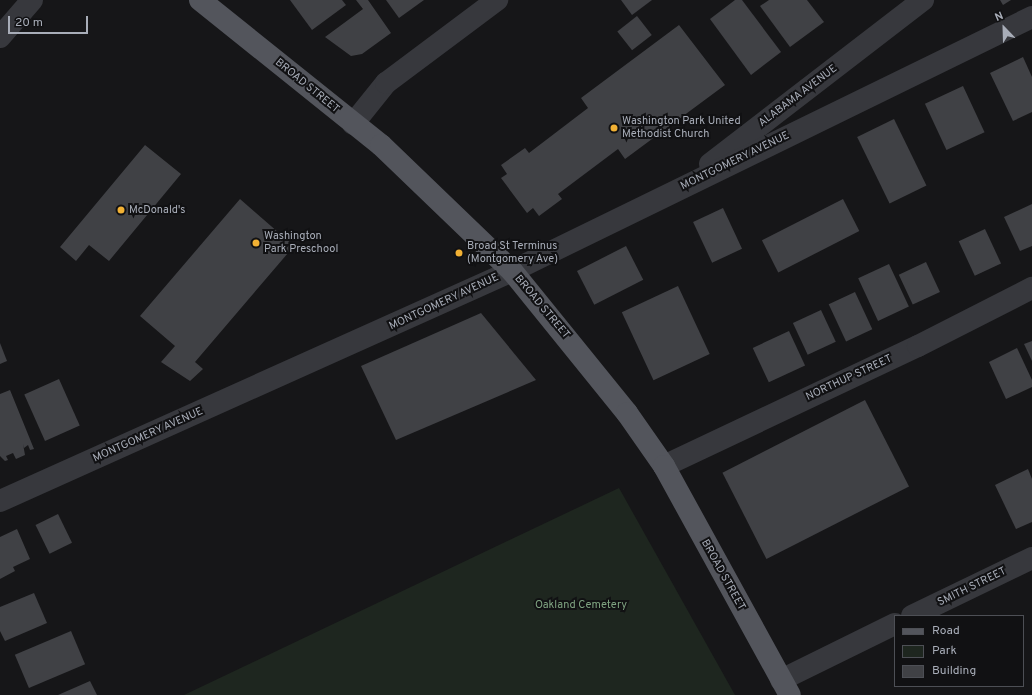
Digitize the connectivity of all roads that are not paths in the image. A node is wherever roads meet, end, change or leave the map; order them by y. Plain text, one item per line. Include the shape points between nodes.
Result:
1 (32, 0) edge
2 (200, 0) edge
3 (497, 0) edge
4 (923, 0) edge
5 (1032, 17) edge
6 (0, 37) edge
7 (353, 124) junction
8 (672, 192) junction
9 (512, 271) junction
10 (1032, 288) edge
11 (664, 466) junction
12 (0, 501) edge
13 (1032, 558) edge
14 (914, 615) edge
15 (894, 625) edge
16 (785, 687) edge

1 - 6 street
2 - 7 main road, BROAD STREET
3 - 7 street via 386,83
4 - 8 street, ALABAMA AVENUE
5 - 8 street, MONTGOMERY AVENUE
7 - 9 main road, BROAD STREET via 381,145
8 - 9 street, MONTGOMERY AVENUE
9 - 11 main road, BROAD STREET via 628,413
9 - 12 street, MONTGOMERY AVENUE
10 - 11 street, NORTHUP STREET via 918,346
11 - 16 main road, BROAD STREET
13 - 14 street, SMITH STREET
15 - 16 street

